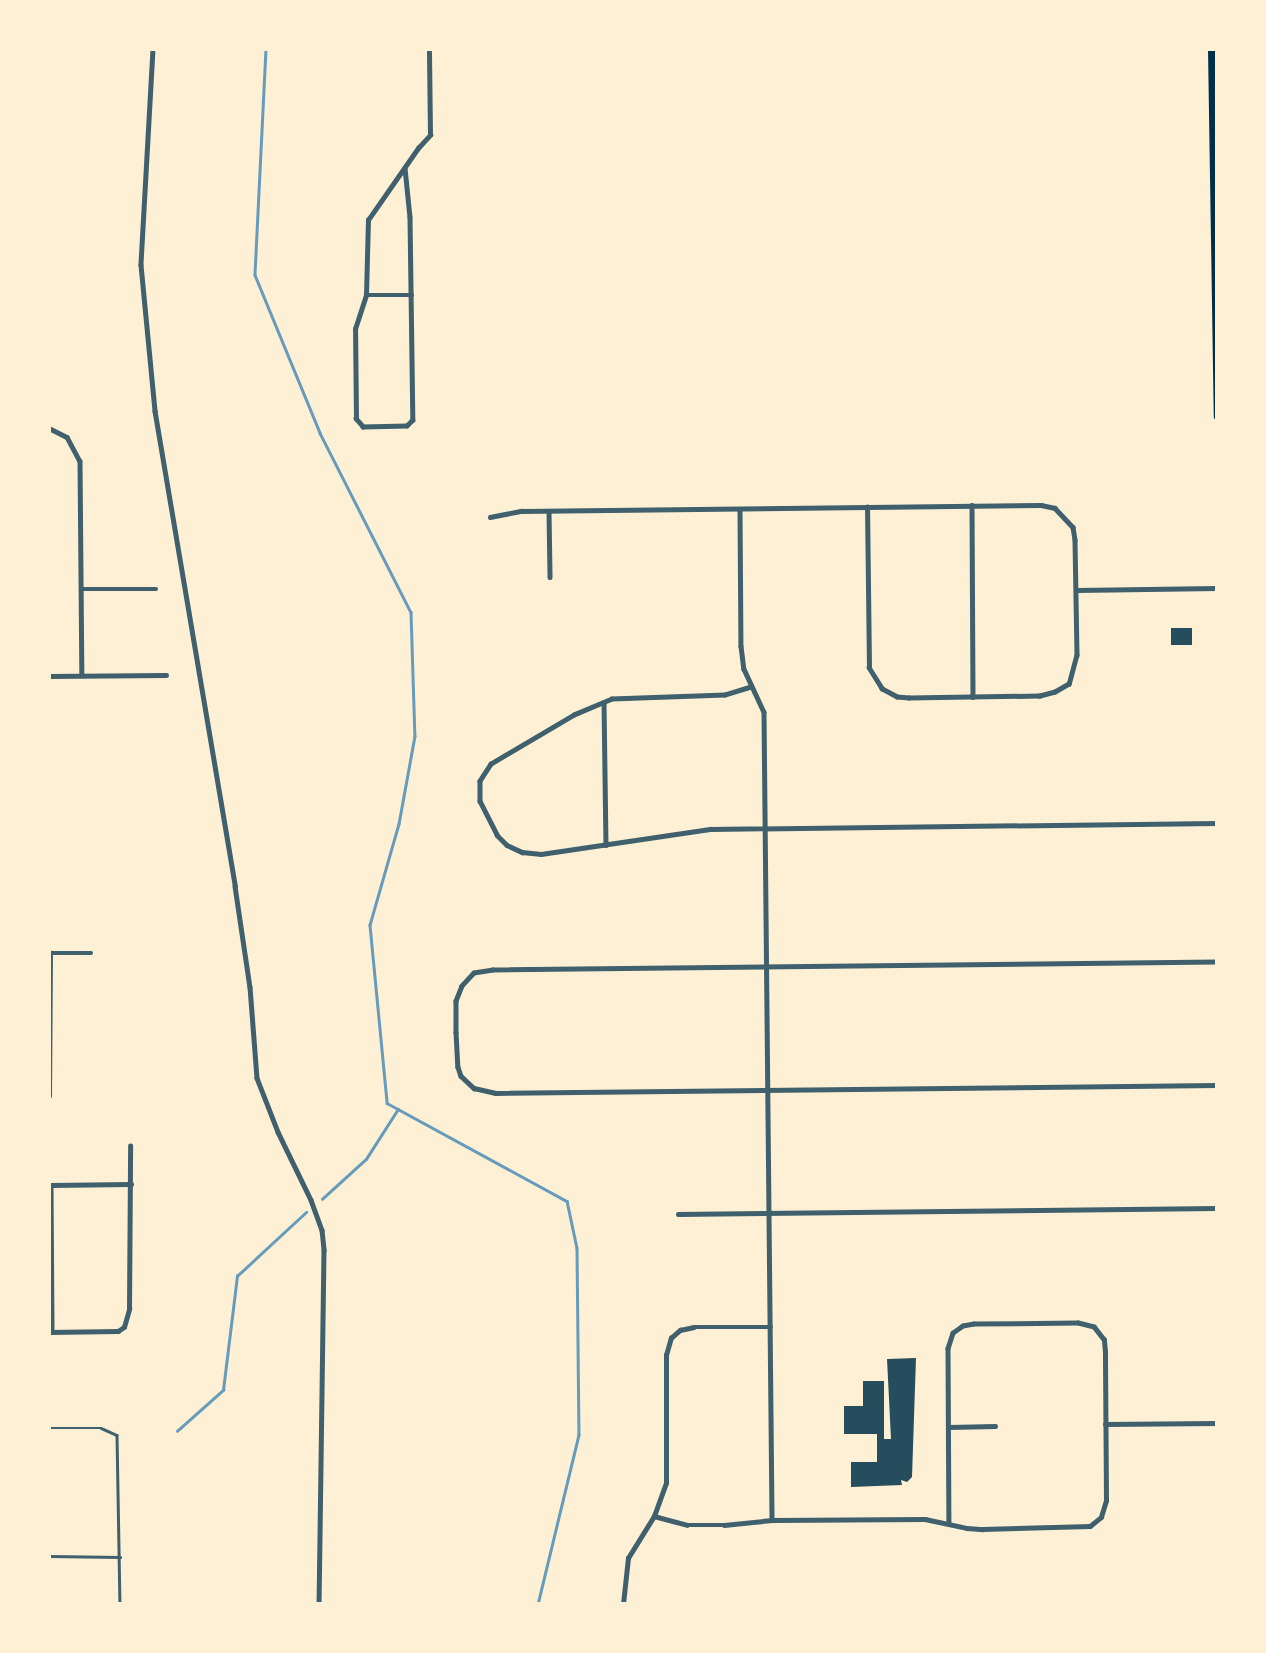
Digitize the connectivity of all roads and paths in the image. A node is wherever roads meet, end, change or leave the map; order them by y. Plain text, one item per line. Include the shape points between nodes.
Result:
1 (152, 49) edge
2 (429, 49) edge
3 (1211, 49) edge
4 (405, 168) junction
5 (366, 295) junction
6 (412, 295) junction
7 (1217, 416) edge
8 (49, 428) edge
9 (972, 505) junction
10 (867, 507) junction
11 (740, 509) junction
12 (549, 511) junction
13 (490, 517) dead end
14 (550, 577) dead end
15 (1217, 588) edge
16 (81, 589) junction
17 (156, 589) dead end
18 (1077, 590) junction
19 (166, 675) dead end
20 (49, 676) edge
21 (82, 676) junction
22 (751, 687) junction
23 (972, 697) junction
24 (604, 702) junction
25 (1217, 823) edge
26 (766, 829) junction
27 (606, 845) junction
28 (49, 953) edge
29 (91, 953) dead end
30 (1217, 962) edge
31 (768, 967) junction
32 (1217, 1085) edge
33 (769, 1089) junction
34 (49, 1096) edge
35 (130, 1146) dead end
36 (131, 1184) junction
37 (50, 1185) edge
38 (1217, 1208) edge
39 (678, 1214) dead end
40 (771, 1214) junction
41 (771, 1327) junction
42 (51, 1332) edge
43 (1217, 1423) edge
44 (1105, 1424) junction
45 (995, 1426) dead end
46 (948, 1427) junction
47 (49, 1428) edge
48 (654, 1516) junction
49 (772, 1520) junction
50 (949, 1523) junction
51 (49, 1556) edge
52 (120, 1557) junction
53 (120, 1604) edge
54 (319, 1604) edge
55 (623, 1604) edge

1 - 54 street via 142,265 155,411 244,949 257,1078 322,1230
2 - 4 street via 430,135
3 - 7 main road
4 - 5 street via 368,220
4 - 6 street
5 - 6 street
5 - 6 street via 355,329 356,419 363,427 407,426 413,421
8 - 16 street via 67,437 80,461
9 - 10 street
9 - 18 street via 1041,505 1056,510 1073,527
9 - 23 street
10 - 11 street
10 - 23 street via 869,668 875,681 897,696
11 - 12 street
11 - 22 street via 741,646
12 - 13 street
12 - 14 street
15 - 18 street
16 - 17 street
16 - 21 street
18 - 23 street via 1077,655 1069,684 1048,695
19 - 21 street
20 - 21 street
22 - 24 street via 725,695 626,697
22 - 26 street via 764,712
24 - 27 street
24 - 27 street via 491,764 480,781 480,801 497,835 522,852 541,854
25 - 26 street
26 - 27 street via 691,830
26 - 31 street
28 - 29 street
28 - 34 street
30 - 31 street
31 - 33 street
31 - 33 street via 483,971 467,978 458,994 456,1032 461,1076 484,1092
32 - 33 street
33 - 40 street
35 - 36 street
36 - 37 street
36 - 42 street via 129,1309 124,1327 118,1331
37 - 42 street
38 - 40 street
39 - 40 street
40 - 41 street
41 - 48 street via 694,1327 674,1335 666,1355 666,1483
41 - 49 street
43 - 44 street
44 - 46 street via 1104,1340 1094,1327 1078,1323 974,1324 953,1333 948,1348
44 - 50 street via 1105,1511 1097,1521 1078,1528 983,1529
45 - 46 street
46 - 50 street
47 - 52 lane via 101,1428 117,1434
48 - 49 street via 687,1525
48 - 55 street via 628,1558
49 - 50 street via 925,1519
51 - 52 lane
52 - 53 lane

